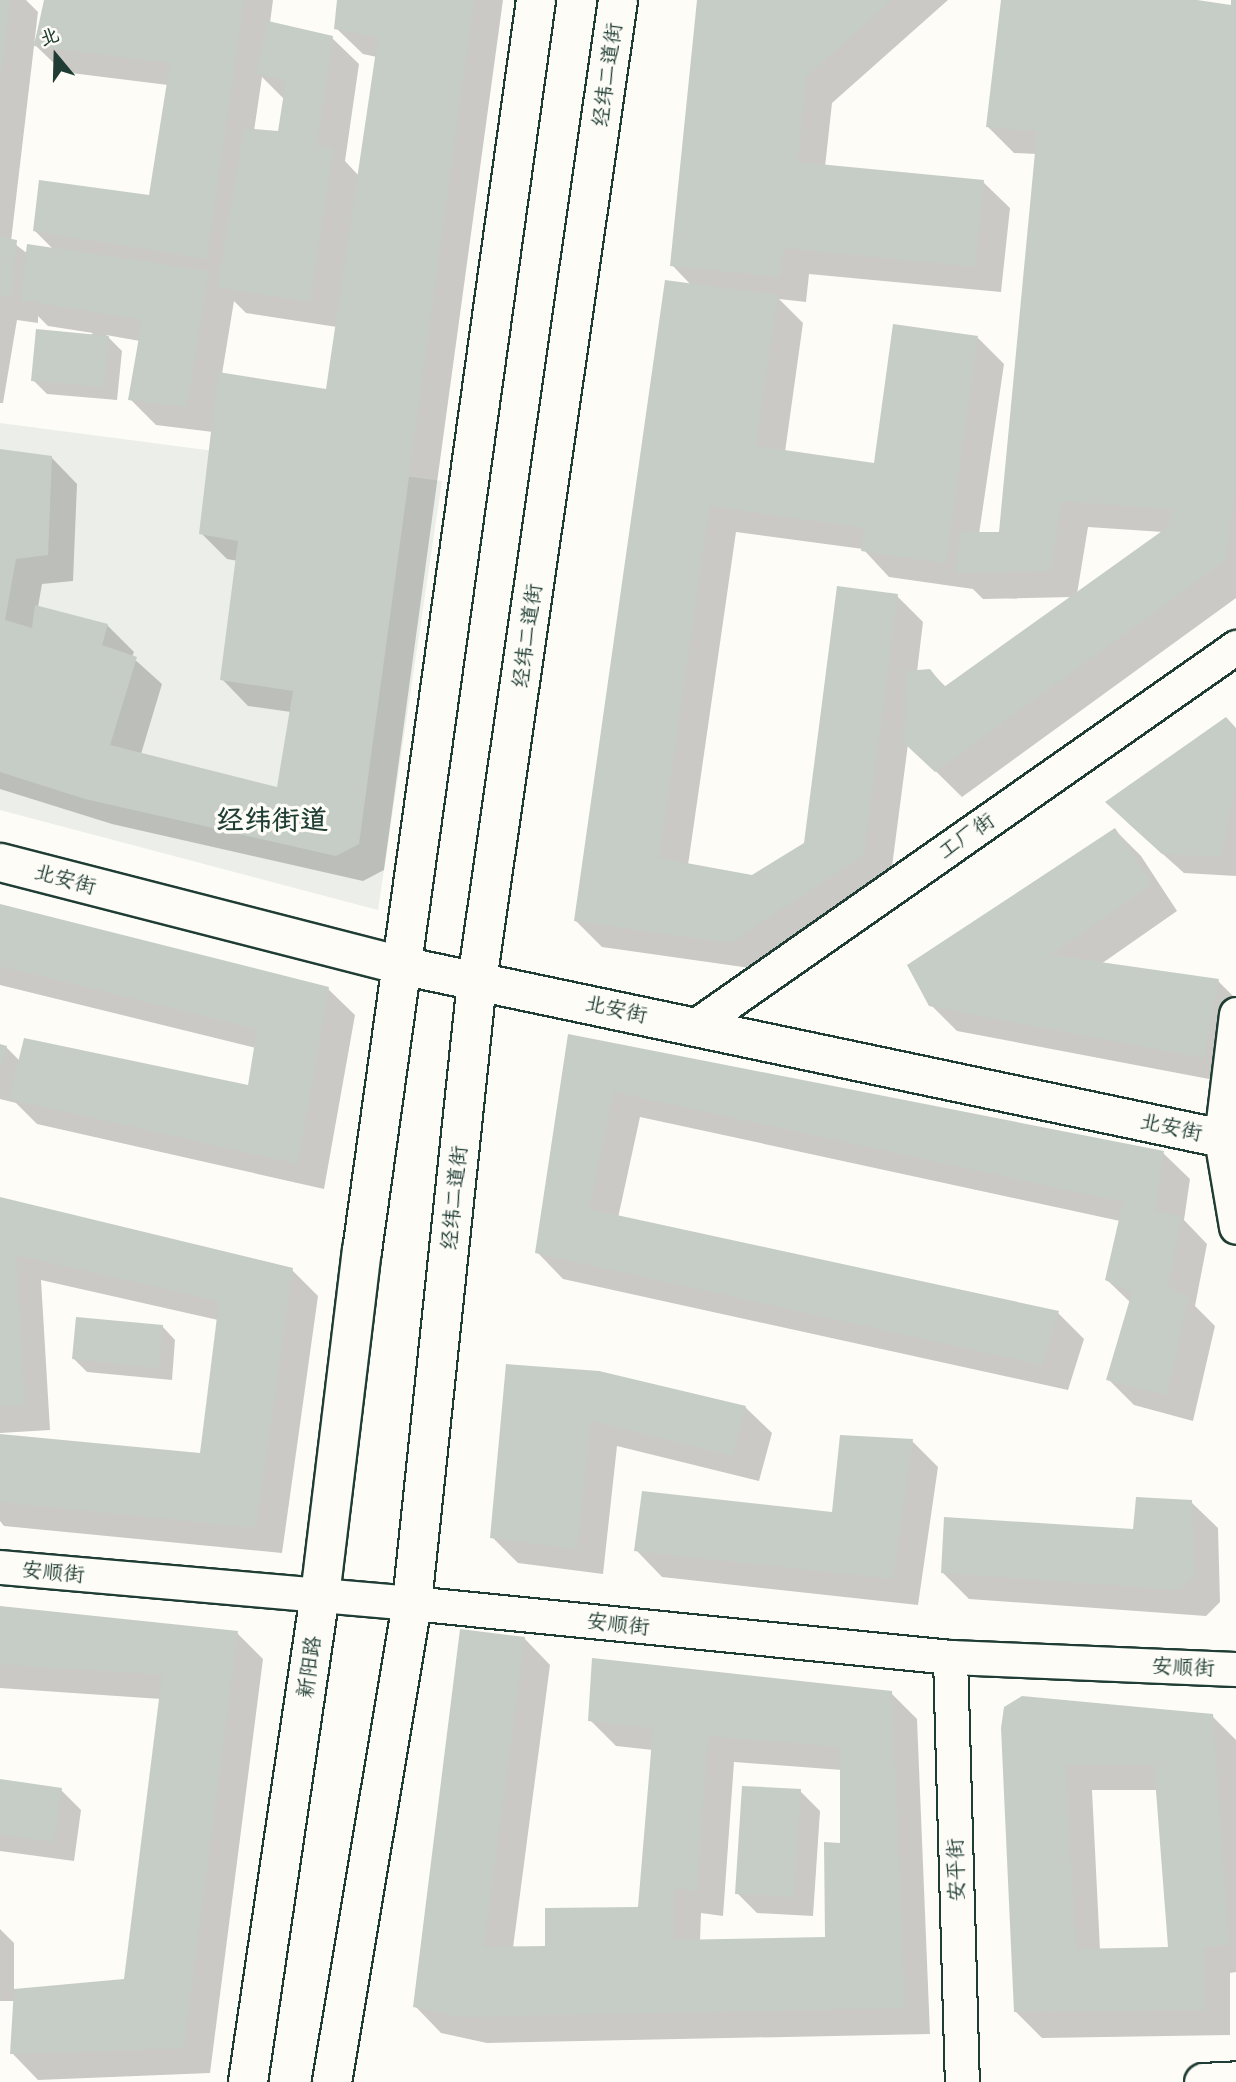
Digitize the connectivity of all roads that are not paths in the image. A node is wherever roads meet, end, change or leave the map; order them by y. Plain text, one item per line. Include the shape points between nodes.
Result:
1 (536, 0) edge
2 (618, 0) edge
3 (1236, 647) edge
4 (0, 862) edge
5 (402, 965) junction
6 (477, 981) junction
7 (1236, 1014) edge
8 (695, 1026) junction
9 (1228, 1140) edge
10 (1236, 1227) edge
11 (0, 1567) edge
12 (320, 1596) junction
13 (412, 1603) junction
14 (950, 1657) junction
15 (1236, 1669) edge
16 (1236, 2080) edge
17 (248, 2082) edge
18 (332, 2082) edge
19 (962, 2082) edge
20 (1203, 2082) edge

1 - 5 highway
2 - 6 highway, 经纬二道街
3 - 8 street, 工厂街
4 - 5 main road, 北安街
5 - 6 main road, 北安街
5 - 12 highway, 新阳路
6 - 8 main road, 北安街
6 - 13 highway, 经纬二道街
7 - 9 street
8 - 9 main road, 北安街
9 - 10 street
11 - 12 street, 安顺街
12 - 13 street, 安顺街
12 - 17 highway, 新阳路
13 - 14 street, 安顺街
13 - 18 highway
14 - 15 street, 安顺街
14 - 19 street, 安平街
16 - 20 main road

